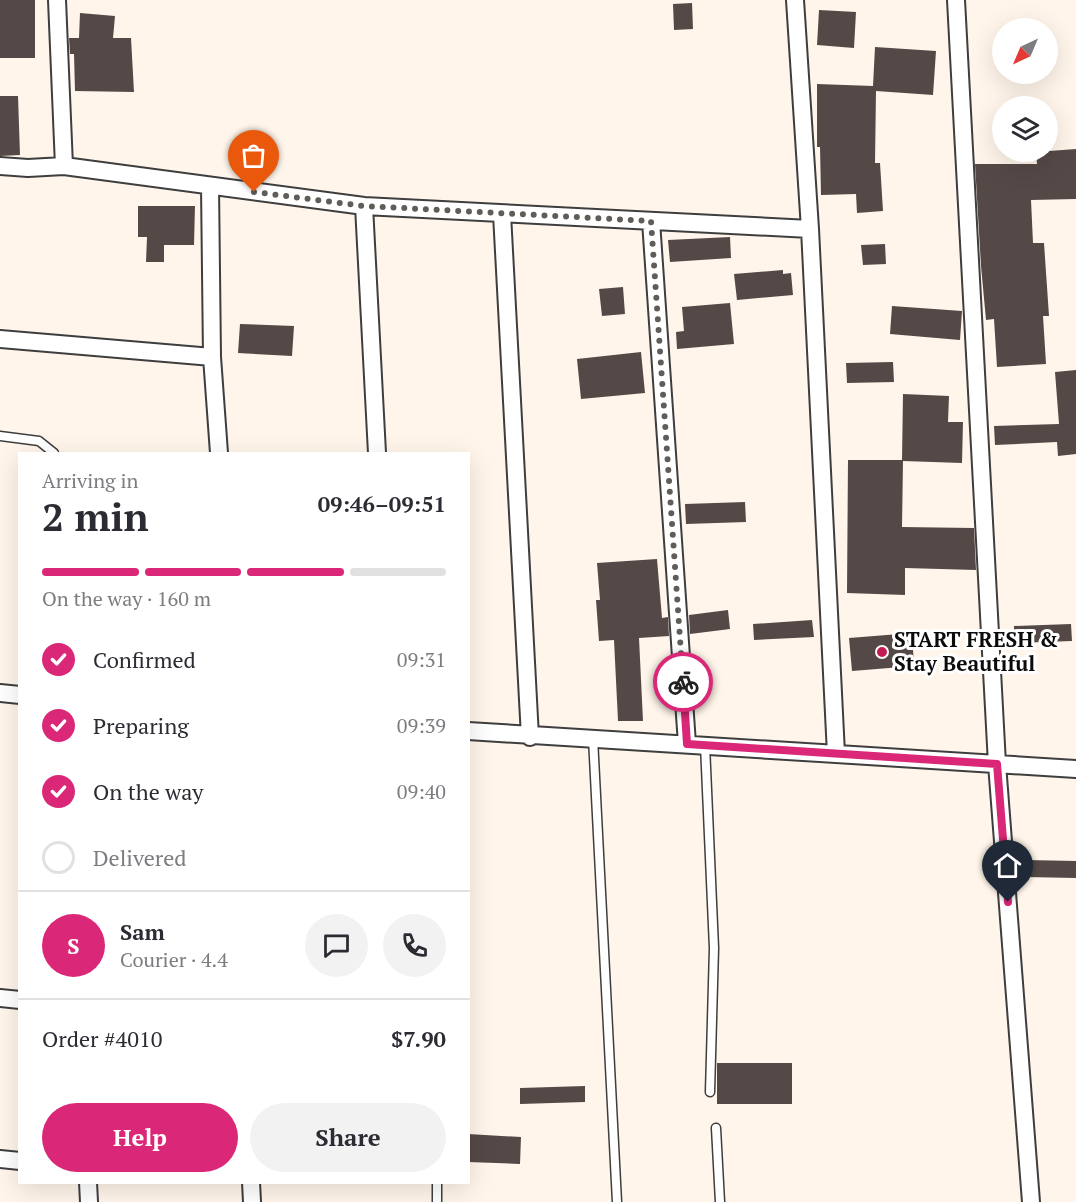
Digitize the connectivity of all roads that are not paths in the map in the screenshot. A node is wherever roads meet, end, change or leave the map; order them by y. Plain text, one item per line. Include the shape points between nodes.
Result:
1 (57, 0) edge
2 (795, 0) edge
3 (956, 0) edge
4 (0, 166) edge
5 (64, 166) junction
6 (210, 186) junction
7 (364, 206) junction
8 (502, 214) junction
9 (651, 221) junction
10 (810, 229) junction
11 (0, 339) edge
12 (212, 357) junction
13 (0, 436) edge
14 (53, 452) edge
15 (219, 452) edge
16 (377, 452) edge
17 (0, 693) edge
18 (18, 695) edge
19 (470, 731) edge
20 (530, 737) junction
21 (593, 738) junction
22 (687, 744) junction
23 (705, 746) junction
24 (836, 754) junction
25 (997, 764) junction
26 (1076, 769) edge
27 (0, 998) edge
28 (18, 1000) edge
29 (710, 1092) dead end
30 (716, 1128) dead end
31 (0, 1159) edge
32 (18, 1161) edge
33 (88, 1184) edge
34 (251, 1184) edge
35 (437, 1184) edge
36 (89, 1202) edge
37 (252, 1202) edge
38 (437, 1202) edge
39 (616, 1202) edge
40 (720, 1202) edge
41 (1031, 1202) edge

1 - 5 street
2 - 10 street
3 - 25 street
4 - 5 street
5 - 6 street
6 - 7 street
6 - 12 street
7 - 8 street
7 - 16 street
8 - 9 street
8 - 20 street
9 - 10 street
9 - 22 street
10 - 24 street
11 - 12 street
12 - 15 street
13 - 14 lane via 39,441
17 - 18 street
19 - 20 street
20 - 21 street
21 - 22 street
21 - 39 lane
22 - 23 street
23 - 24 street
23 - 29 lane via 714,948
24 - 25 street
25 - 26 street
25 - 41 street
27 - 28 street
30 - 40 lane
31 - 32 street
33 - 36 street
34 - 37 street
35 - 38 lane

